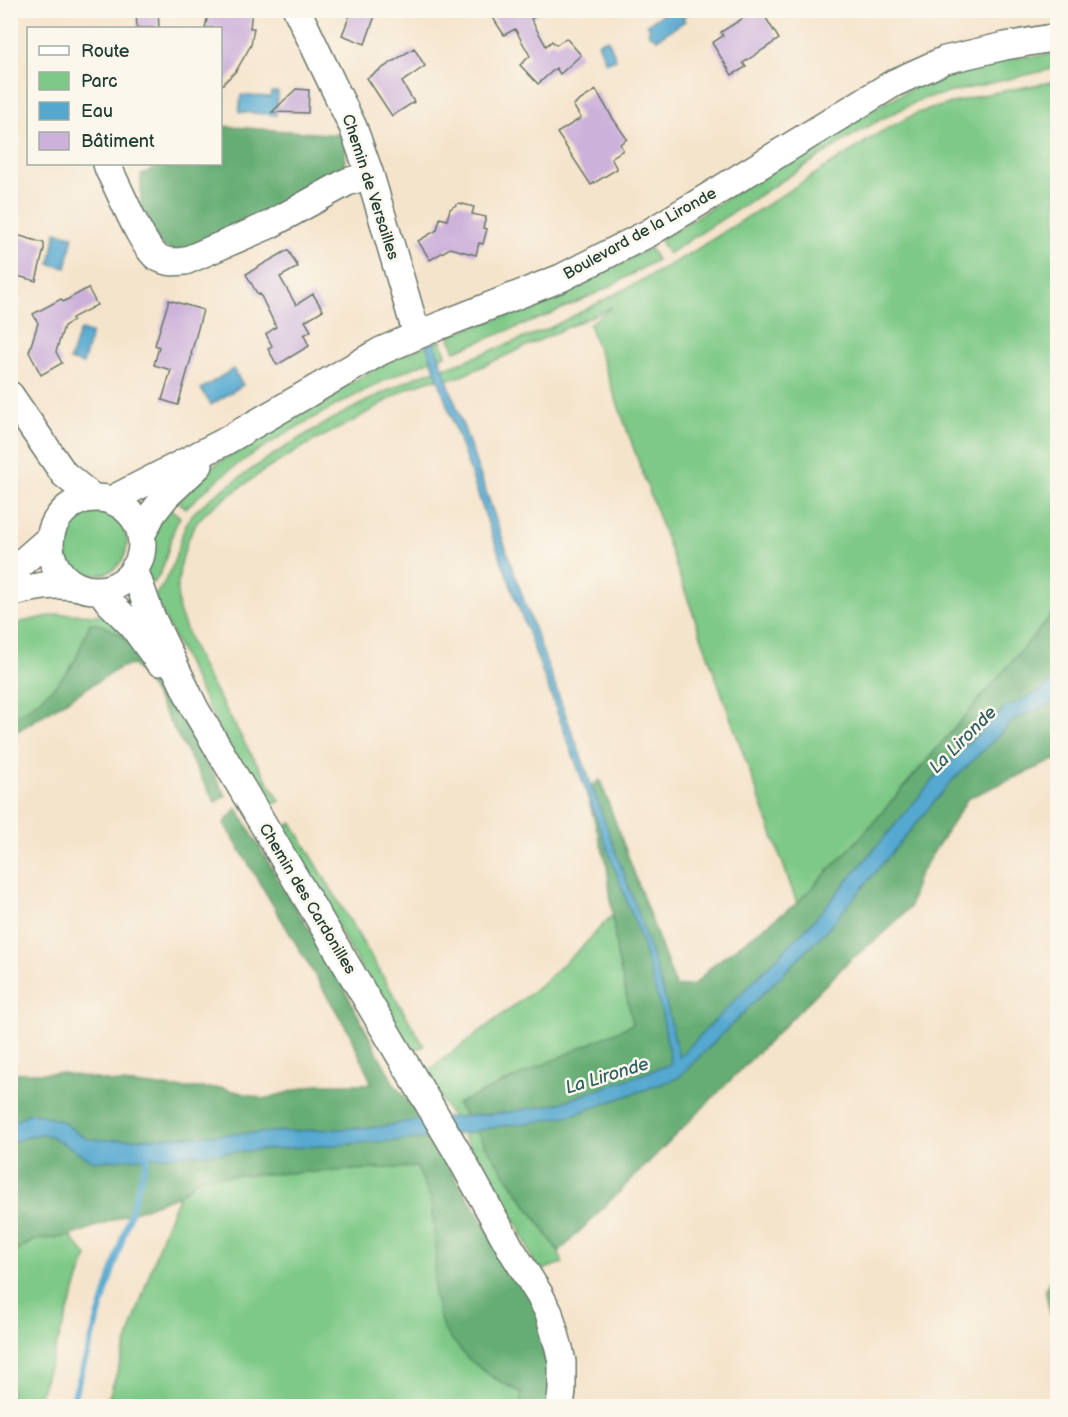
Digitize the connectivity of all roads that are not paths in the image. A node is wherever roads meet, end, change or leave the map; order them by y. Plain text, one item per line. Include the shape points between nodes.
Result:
1 (297, 10) edge
2 (1058, 37) edge
3 (107, 165) edge
4 (369, 175) junction
5 (417, 335) junction
6 (16, 403) edge
7 (224, 442) junction
8 (101, 499) junction
9 (53, 529) junction
10 (141, 536) junction
11 (134, 568) junction
12 (10, 573) edge
13 (90, 588) junction
14 (10, 593) edge
15 (195, 709) junction
16 (560, 1407) edge

1 - 4 street, Chemin de Versailles via 353,127
2 - 5 street, Boulevard de la Lironde via 945,60 924,69 859,103 649,233 561,278
3 - 4 street via 145,242 156,256 171,262 185,261 269,225 347,182
4 - 5 street, Chemin de Versailles
5 - 7 street, Boulevard de la Lironde via 381,351
6 - 8 street via 64,474
6 - 9 street via 50,480 56,512
7 - 8 street, Boulevard de la Lironde
7 - 10 street, Boulevard de la Lironde via 166,496
8 - 9 street via 83,499 68,507
8 - 10 street via 120,504 134,518
9 - 12 street
9 - 13 street via 50,548 56,568 71,582
10 - 11 street via 141,553
11 - 13 street via 120,583
11 - 15 street, Chemin des Cardonilles via 150,614
13 - 14 street via 42,585
13 - 15 street, Chemin des Cardonilles via 133,626
15 - 16 street, Chemin des Cardonilles via 549,1313 562,1362

